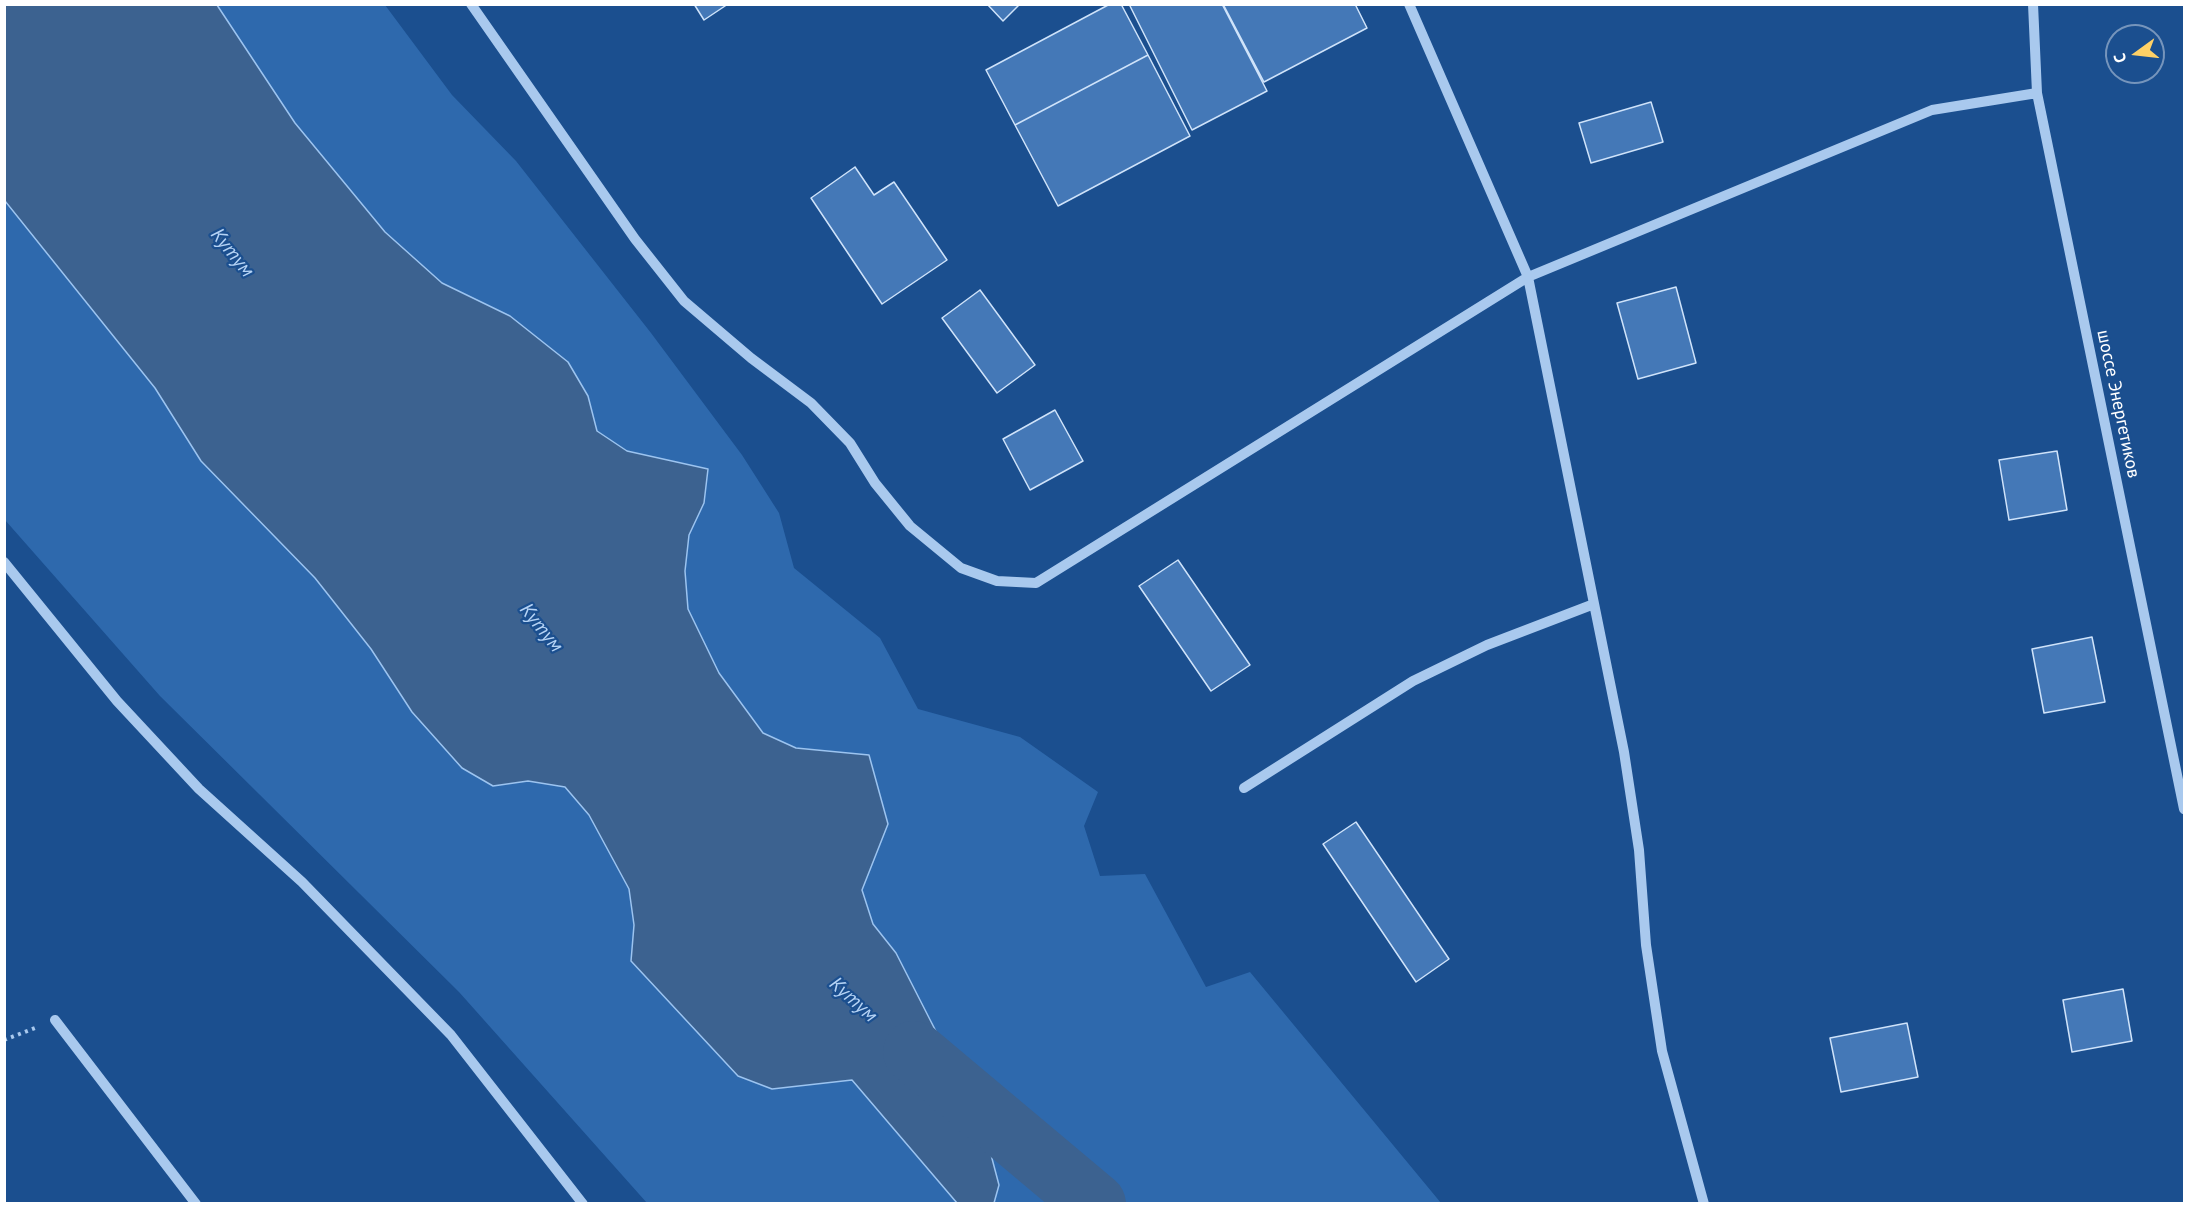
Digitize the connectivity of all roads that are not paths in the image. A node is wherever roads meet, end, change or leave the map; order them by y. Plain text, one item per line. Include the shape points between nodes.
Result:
1 (471, 4) edge
2 (1409, 4) edge
3 (2033, 4) edge
4 (2037, 93) junction
5 (1528, 277) junction
6 (4, 562) edge
7 (1594, 604) junction
8 (1244, 789) dead end
9 (2184, 809) edge
10 (55, 1020) road end
11 (196, 1203) edge
12 (583, 1203) edge
13 (1704, 1203) edge

1 - 5 street via 635,240 684,301 811,403 850,443 875,483 910,526 961,567 997,581 1036,583
2 - 5 street
3 - 4 street, шоссе Энергетиков
4 - 5 street via 1932,111
4 - 9 street, шоссе Энергетиков
5 - 7 street
6 - 12 street via 117,701 199,789 302,882 451,1035
7 - 8 street via 1487,645 1413,681
7 - 13 street via 1636,828 1646,945 1662,1050
10 - 11 street

